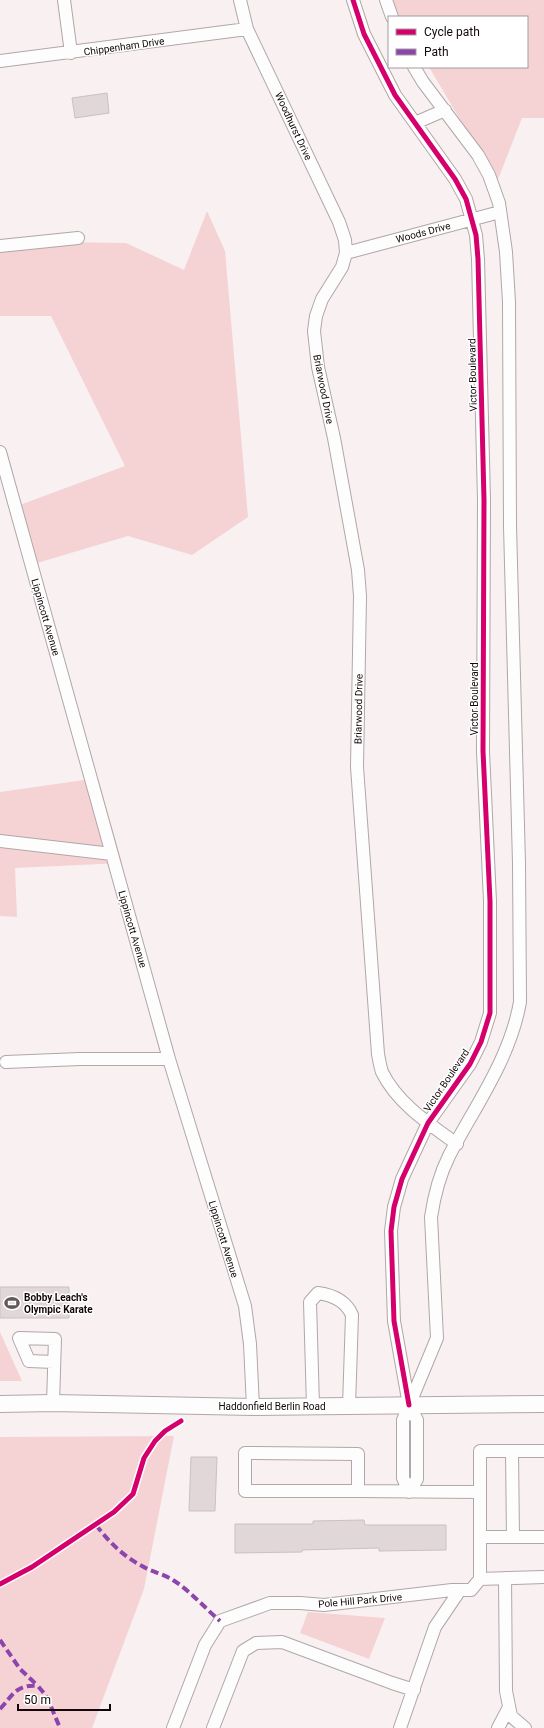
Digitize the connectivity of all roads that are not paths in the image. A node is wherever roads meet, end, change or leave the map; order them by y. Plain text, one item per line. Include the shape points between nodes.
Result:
1 (64, 0) edge
2 (240, 0) edge
3 (352, 0) edge
4 (386, 0) edge
5 (392, 16) edge
6 (247, 29) junction
7 (71, 53) junction
8 (0, 61) edge
9 (415, 68) edge
10 (445, 110) junction
11 (415, 123) junction
12 (500, 212) junction
13 (473, 219) junction
14 (78, 238) dead end
15 (0, 246) edge
16 (346, 253) junction
17 (0, 452) edge
18 (0, 841) edge
19 (112, 854) junction
20 (169, 1059) junction
21 (6, 1062) dead end
22 (428, 1123) junction
23 (457, 1144) junction
24 (54, 1362) dead end
25 (53, 1403) junction
26 (0, 1404) edge
27 (544, 1404) edge
28 (409, 1405) junction
29 (314, 1406) junction
30 (349, 1406) junction
31 (253, 1407) junction
32 (512, 1451) junction
33 (544, 1451) edge
34 (358, 1492) junction
35 (409, 1492) junction
36 (480, 1492) junction
37 (513, 1537) junction
38 (544, 1537) edge
39 (480, 1538) junction
40 (544, 1577) edge
41 (505, 1578) junction
42 (480, 1579) junction
43 (460, 1590) junction
44 (414, 1690) junction
45 (509, 1707) junction
46 (173, 1728) edge
47 (213, 1728) edge
48 (400, 1728) edge
49 (498, 1728) edge
50 (525, 1728) edge

1 - 7 street
2 - 6 street, Woodhurst Drive
3 - 11 street, Victor Boulevard via 364,34 383,74
4 - 5 street
6 - 7 street, Chippenham Drive
6 - 16 street, Woodhurst Drive via 339,222
7 - 8 street, Chippenham Drive
9 - 10 street
10 - 11 street
10 - 12 street via 482,161 499,202
11 - 13 street, Victor Boulevard via 455,179
12 - 13 street, Woods Drive
12 - 23 street via 509,302 510,526 520,1002 518,1016 501,1064
13 - 16 street, Woods Drive
13 - 22 street, Victor Boulevard via 478,259 484,500 483,751 490,901 490,1013 482,1042 470,1064
14 - 15 street
16 - 22 street, Briarwood Drive via 342,267 322,299 314,331 318,367 358,570 360,596 357,767 378,1054 382,1070 390,1085
17 - 19 street, Lippincott Avenue
18 - 19 street
19 - 20 street, Lippincott Avenue
20 - 21 street
20 - 31 street, Lippincott Avenue via 245,1306
22 - 23 street, Briarwood Drive
22 - 28 street, Victor Boulevard via 402,1179 394,1207 392,1231 394,1321
23 - 28 street via 449,1157 430,1217 438,1338
24 - 25 street
25 - 26 main road, Haddonfield Berlin Road
25 - 31 main road, Haddonfield Berlin Road
27 - 28 main road, Haddonfield Berlin Road
28 - 30 main road, Haddonfield Berlin Road
28 - 35 street via 403,1420 403,1478
29 - 30 main road, Haddonfield Berlin Road
29 - 30 street via 310,1302 318,1293 335,1298 348,1307 352,1316
29 - 31 main road, Haddonfield Berlin Road
32 - 33 street
32 - 36 street via 480,1451
32 - 37 street
34 - 34 street via 245,1491 245,1453 358,1454
34 - 35 street
35 - 36 street
36 - 39 street
37 - 38 street
37 - 39 street
39 - 42 street
40 - 41 street
41 - 42 street
41 - 45 street via 506,1692
42 - 43 street, Pole Hill Park Drive via 471,1590
43 - 44 street via 435,1627
43 - 46 street, Pole Hill Park Drive via 324,1605 270,1604 220,1621 205,1645
44 - 47 street via 282,1642 256,1643 243,1651
44 - 48 street
45 - 49 street
45 - 50 street via 511,1716

